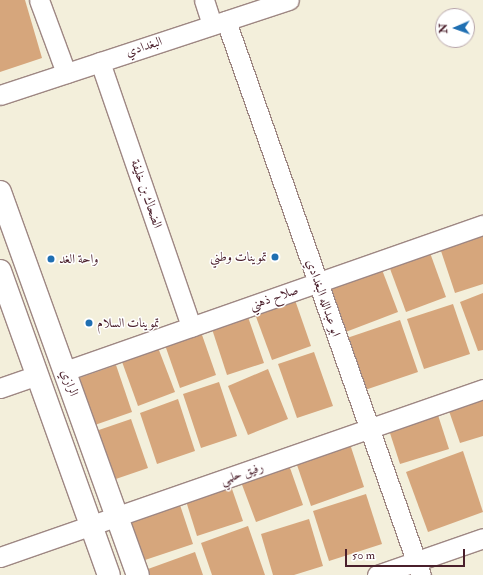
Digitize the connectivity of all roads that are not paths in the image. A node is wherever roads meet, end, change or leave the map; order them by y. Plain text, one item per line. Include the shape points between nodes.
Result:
1 (39, 0) edge
2 (204, 0) edge
3 (289, 0) edge
4 (219, 23) junction
5 (100, 62) junction
6 (66, 73) junction
7 (0, 94) edge
8 (0, 192) edge
9 (483, 225) edge
10 (0, 271) edge
11 (318, 282) junction
12 (191, 327) junction
13 (64, 371) junction
14 (37, 375) junction
15 (0, 388) edge
16 (483, 389) edge
17 (369, 429) junction
18 (117, 517) junction
19 (91, 526) junction
20 (483, 538) edge
21 (0, 558) edge
22 (418, 568) edge
23 (109, 575) edge
24 (138, 575) edge
25 (377, 575) edge

1 - 6 street
2 - 4 street, ابو عبدالله البغدادي
3 - 4 street, البغدادي
4 - 5 street, البغدادي
4 - 11 street, ابو عبدالله البغدادي
5 - 6 street, البغدادي
5 - 12 street, الضحاك بن خليفة
6 - 7 street, البغدادي
8 - 13 street, الرازي
9 - 11 street, صلاح ذهني
10 - 14 street, الرازي
11 - 12 street, صلاح ذهني
11 - 17 street, ابو عبدالله البغدادي
12 - 13 street, صلاح ذهني
13 - 18 street, الرازي
14 - 15 street
14 - 19 street, الرازي
16 - 17 street, رفيق حلمي
17 - 18 street, رفيق حلمي
17 - 22 street, ابو عبدالله البغدادي
18 - 19 street, رفيق حلمي
18 - 24 street, الرازي
19 - 21 street, رفيق حلمي
19 - 23 street, الرازي
20 - 22 street
22 - 25 street

